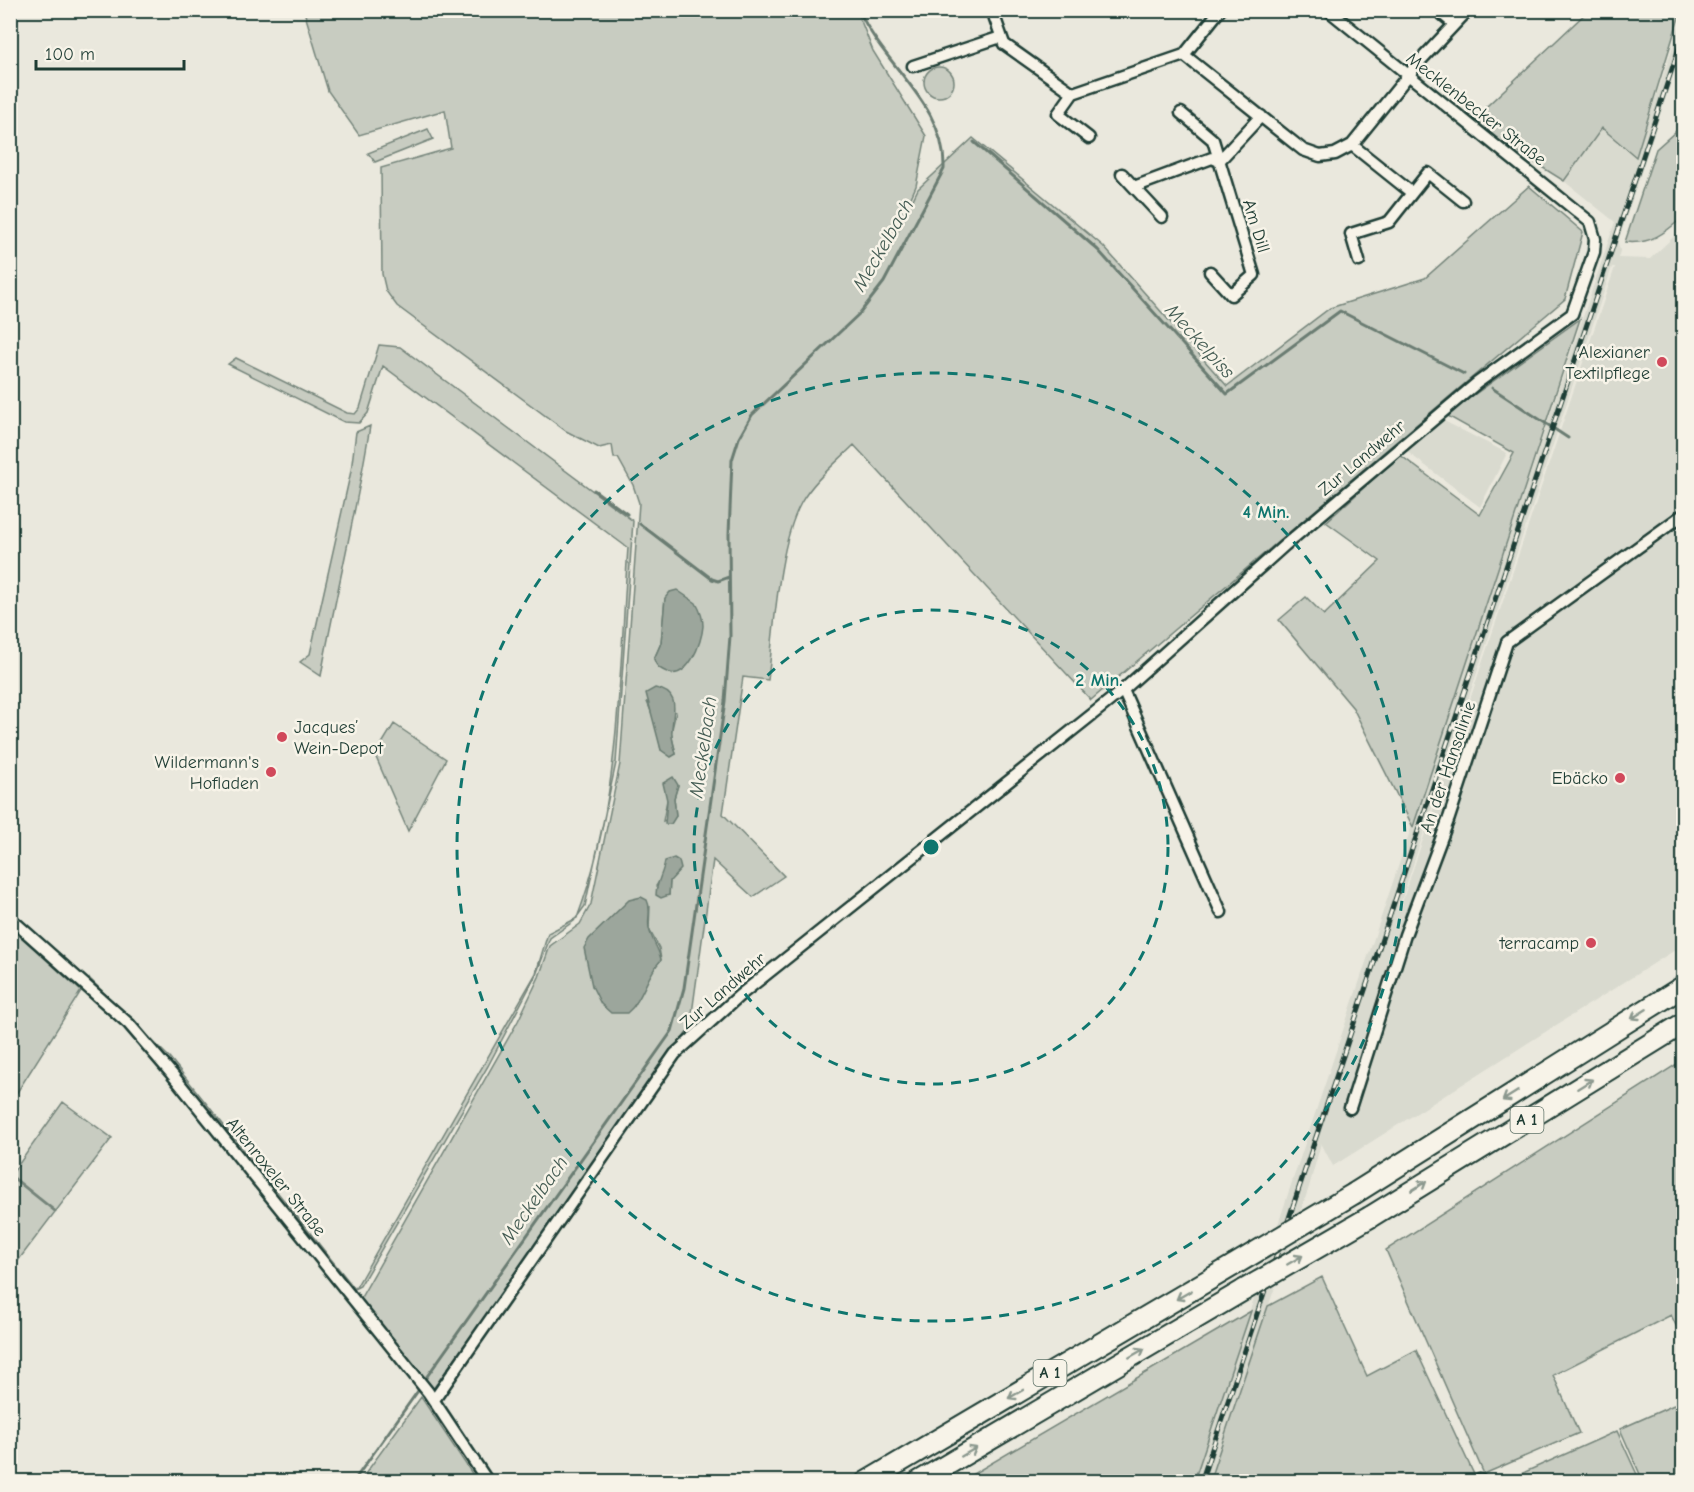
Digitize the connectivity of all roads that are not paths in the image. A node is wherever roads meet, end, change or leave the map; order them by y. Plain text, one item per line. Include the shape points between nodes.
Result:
1 (992, 10) edge
2 (1220, 10) edge
3 (1328, 10) edge
4 (1437, 10) edge
5 (1468, 10) edge
6 (1454, 24) junction
7 (1000, 37) junction
8 (1184, 55) junction
9 (913, 66) dead end
10 (1407, 76) junction
11 (1073, 93) junction
12 (1181, 113) dead end
13 (1261, 116) junction
14 (1089, 138) dead end
15 (1352, 145) junction
16 (1219, 161) junction
17 (1122, 174) dead end
18 (1134, 187) junction
19 (1412, 194) junction
20 (1463, 201) dead end
21 (1162, 217) dead end
22 (1596, 239) joint
23 (1359, 261) dead end
24 (1210, 272) dead end
25 (1683, 514) edge
26 (1123, 690) junction
27 (1221, 912) dead end
28 (10, 918) edge
29 (1683, 986) edge
30 (1683, 1023) edge
31 (1350, 1108) dead end
32 (431, 1396) junction
33 (488, 1482) edge
34 (866, 1482) edge
35 (918, 1482) edge

1 - 7 street
2 - 8 street
3 - 10 street, Mecklenbecker Straße
4 - 6 street
5 - 6 street
6 - 10 street
7 - 9 street
7 - 11 street via 1004,44
8 - 11 street
8 - 13 street
10 - 15 street
10 - 22 street, Mecklenbecker Straße via 1584,216
11 - 14 street via 1058,114
12 - 16 street, Am Dill via 1213,140
13 - 15 street via 1304,150 1320,156
13 - 16 street
15 - 19 street
16 - 18 street via 1212,158
16 - 24 street, Am Dill via 1254,275 1231,296
17 - 18 street
18 - 21 street
19 - 20 street via 1428,173
19 - 23 street via 1389,222 1351,234
22 - 26 street, Zur Landwehr via 1572,314 1455,401 1285,544
25 - 31 street, An der Hansalinie via 1507,642 1449,818 1405,935
26 - 27 street
26 - 32 street, Zur Landwehr via 739,996 675,1054
28 - 32 street, Altenroxeler Straße via 129,1024
29 -> 34 highway, A 1, bridge via 1355,1193
35 -> 30 highway, A 1, bridge via 1370,1217
32 - 33 street, Altenroxeler Straße

